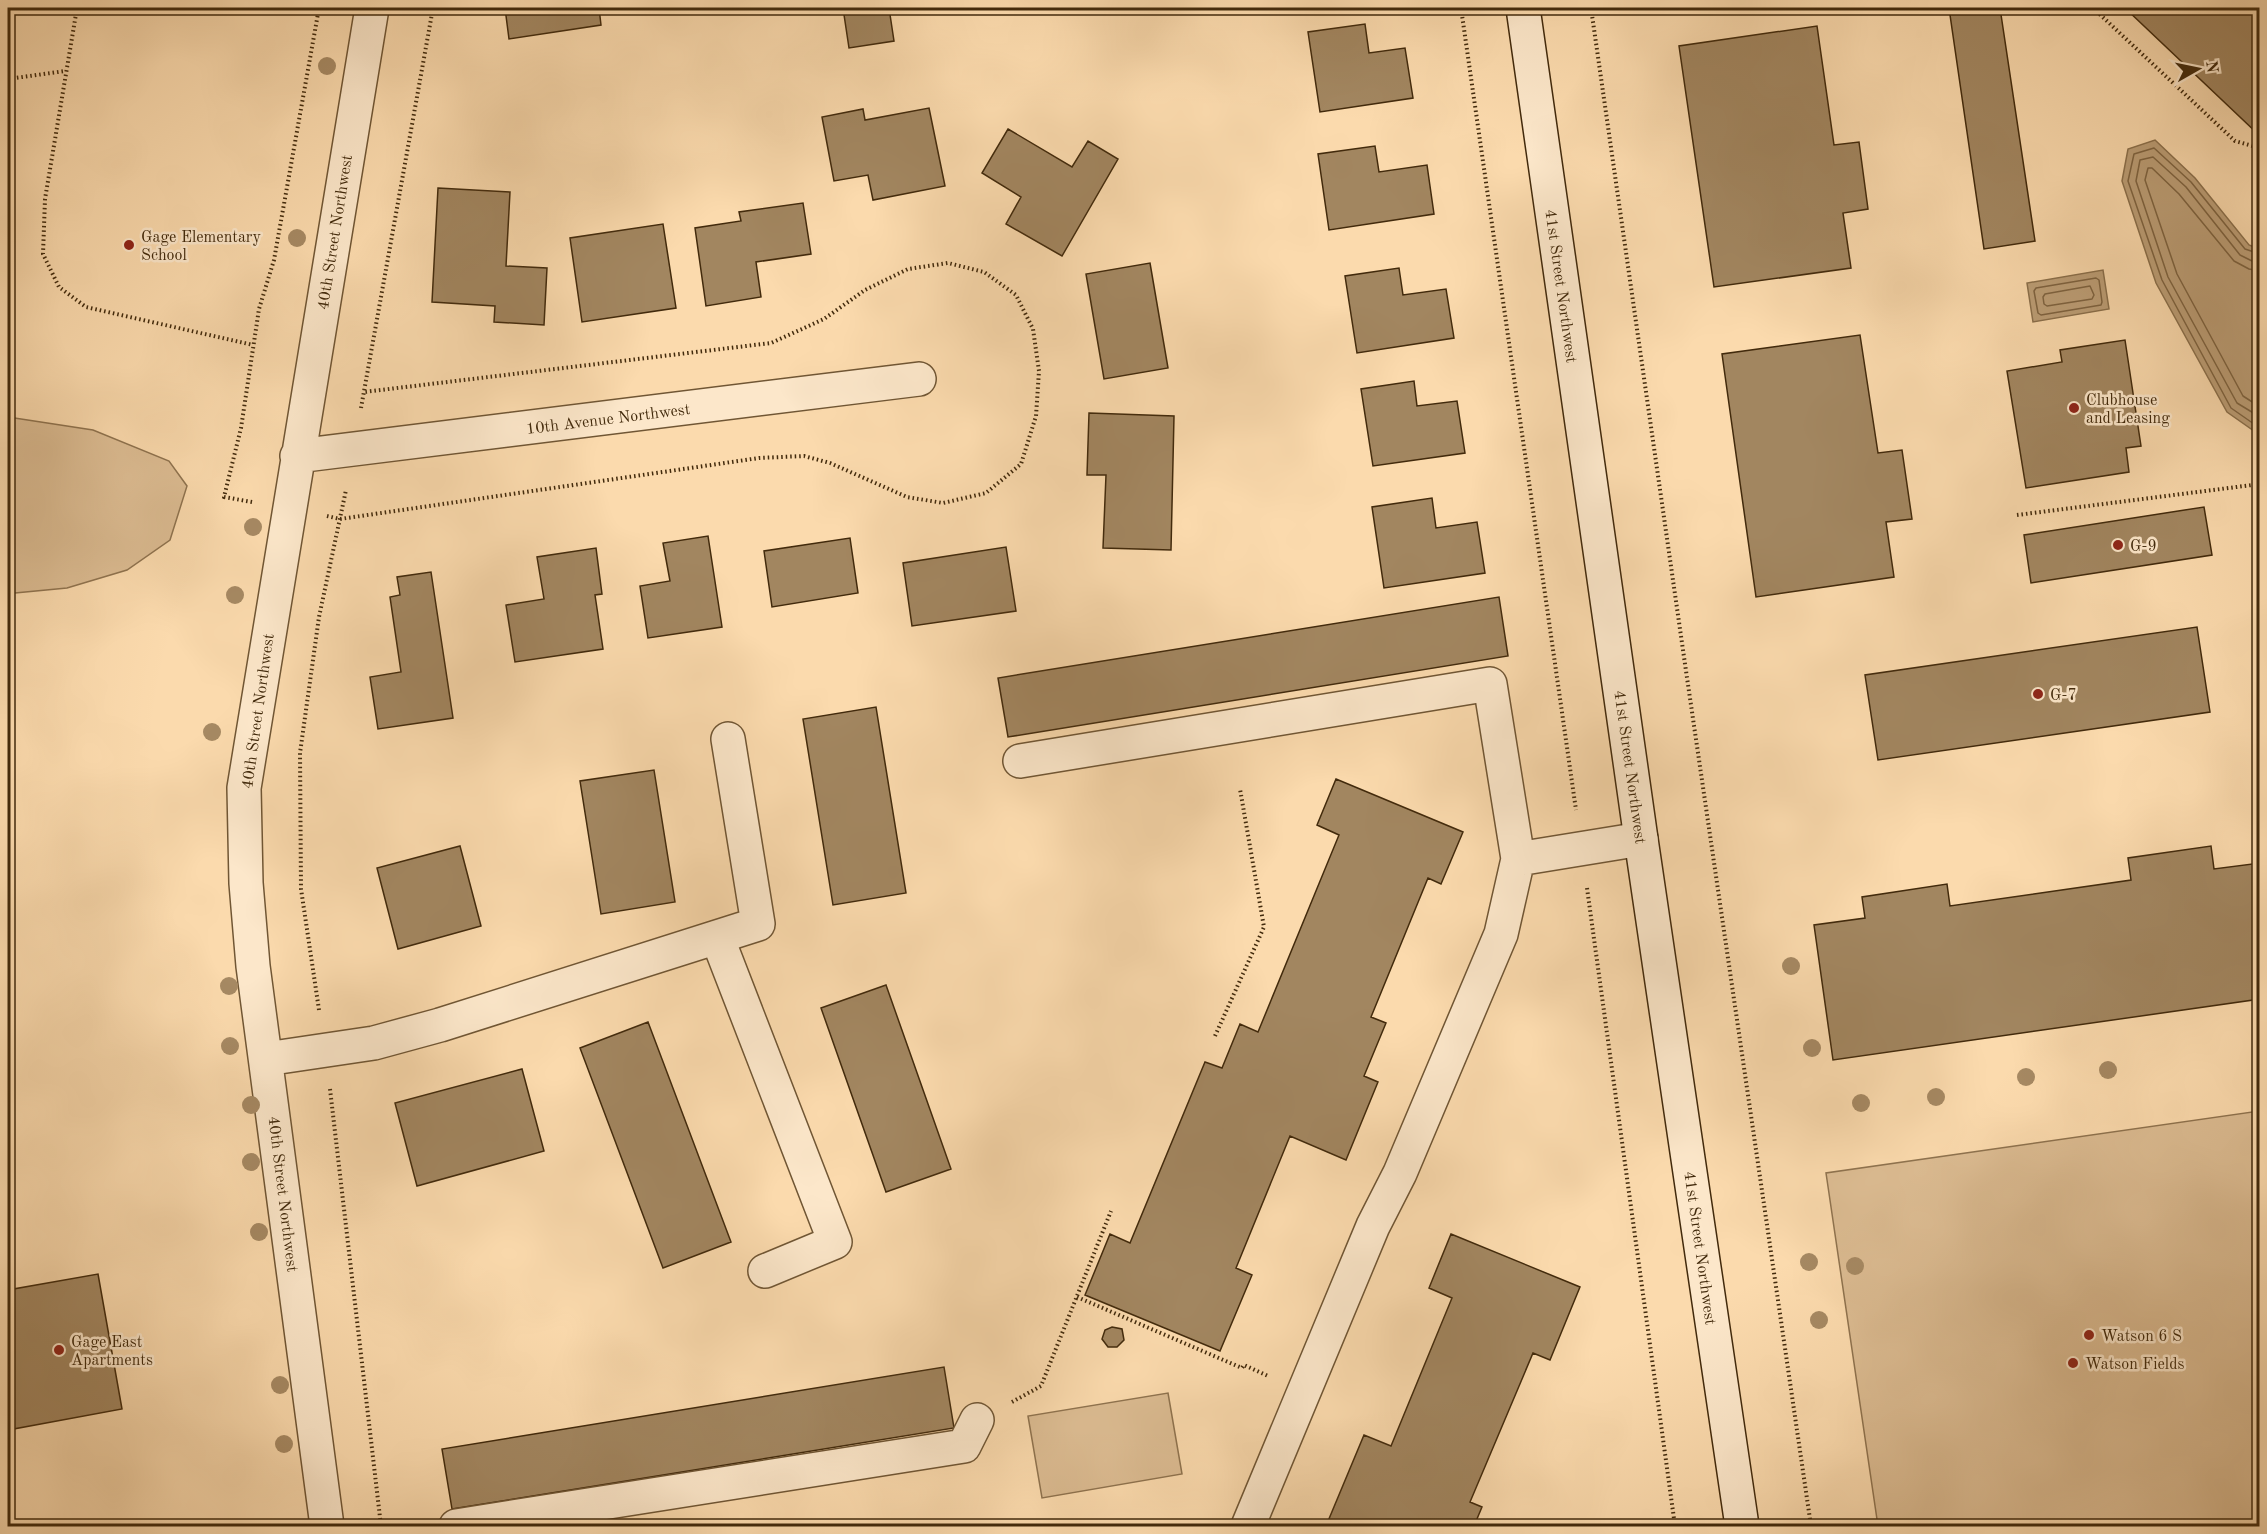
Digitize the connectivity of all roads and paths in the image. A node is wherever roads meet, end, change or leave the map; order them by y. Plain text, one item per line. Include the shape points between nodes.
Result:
1 (77, 8) edge
2 (318, 8) edge
3 (372, 8) edge
4 (433, 8) edge
5 (1461, 8) edge
6 (1523, 8) edge
7 (1592, 8) edge
8 (2093, 8) edge
9 (65, 72) junction
10 (8, 79) edge
11 (2259, 148) edge
12 (253, 345) junction
13 (919, 379) dead end
14 (364, 392) dead end
15 (297, 456) junction
16 (2259, 483) edge
17 (224, 497) dead end
18 (2017, 515) dead end
19 (728, 739) dead end
20 (1020, 761) dead end
21 (1240, 789) dead end
22 (1641, 839) junction
23 (1582, 850) junction
24 (1518, 859) junction
25 (717, 937) junction
26 (1215, 1035) dead end
27 (266, 1059) junction
28 (1111, 1211) dead end
29 (765, 1271) dead end
30 (1077, 1297) junction
31 (1304, 1392) junction
32 (977, 1420) joint
33 (327, 1527) edge
34 (456, 1527) edge
35 (1248, 1527) edge
36 (1675, 1527) edge
37 (1742, 1527) edge
38 (1811, 1527) edge

1 - 9 path
2 - 12 path via 274,260
3 - 15 street, 40th Street Northwest
4 - 14 path
5 - 23 path
6 - 22 street, 41st Street Northwest
7 - 38 path
8 - 11 path via 2235,141
9 - 10 path
9 - 12 path via 45,199 43,254 59,287 86,308
12 - 17 path via 241,428
13 - 15 street, 10th Avenue Northwest
15 - 27 street, 40th Street Northwest via 244,788 246,883
16 - 18 path
19 - 25 street via 758,924
20 - 24 street via 1490,684
21 - 26 path via 1264,927
22 - 23 street
22 - 37 street, 41st Street Northwest
23 - 24 street
23 - 36 path
24 - 31 street via 1501,934
25 - 27 street via 374,1043
25 - 29 street via 835,1242
27 - 33 street, 40th Street Northwest
28 - 30 path
30 - 31 path
30 - 32 path via 1041,1386
31 - 35 street
32 - 34 street via 964,1446

